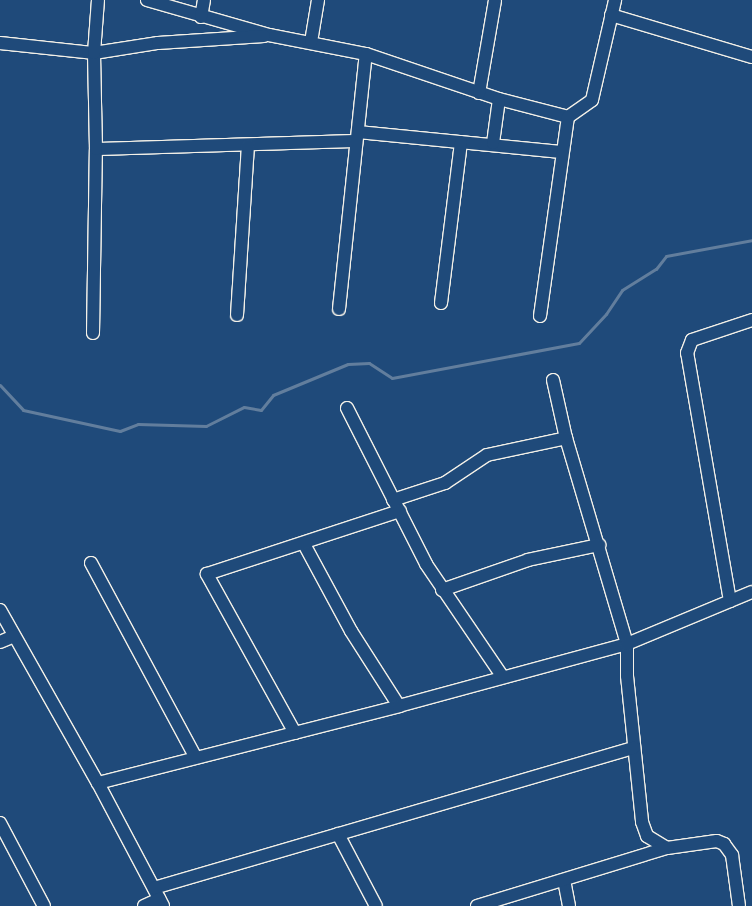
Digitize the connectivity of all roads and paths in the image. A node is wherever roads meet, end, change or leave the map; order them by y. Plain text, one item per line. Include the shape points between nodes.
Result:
1 (98, 0) edge
2 (147, 0) edge
3 (204, 0) edge
4 (318, 0) edge
5 (496, 0) edge
6 (615, 0) edge
7 (611, 15) junction
8 (201, 17) junction
9 (269, 35) junction
10 (311, 42) junction
11 (0, 43) edge
12 (94, 53) junction
13 (366, 54) junction
14 (752, 57) edge
15 (479, 92) junction
16 (499, 99) junction
17 (568, 117) junction
18 (357, 136) junction
19 (461, 142) junction
20 (493, 144) junction
21 (248, 145) junction
22 (96, 149) junction
23 (561, 152) junction
24 (441, 303) dead end
25 (340, 309) dead end
26 (236, 315) dead end
27 (540, 316) dead end
28 (752, 320) edge
29 (93, 333) dead end
30 (554, 380) dead end
31 (347, 408) dead end
32 (566, 438) junction
33 (393, 500) junction
34 (400, 511) junction
35 (304, 544) junction
36 (599, 545) junction
37 (91, 563) dead end
38 (442, 590) junction
39 (752, 592) edge
40 (730, 601) junction
41 (0, 610) edge
42 (14, 636) junction
43 (0, 642) edge
44 (628, 644) junction
45 (502, 676) junction
46 (399, 706) junction
47 (295, 733) junction
48 (634, 748) junction
49 (196, 758) junction
50 (98, 783) junction
51 (0, 824) edge
52 (338, 834) junction
53 (667, 848) junction
54 (564, 880) junction
55 (159, 898) edge
56 (44, 906) edge
57 (144, 906) edge
58 (376, 906) edge
59 (477, 906) edge
60 (569, 906) edge
61 (739, 906) edge

1 - 12 street
2 - 8 street
3 - 8 street
4 - 10 street
5 - 15 street
6 - 7 street
7 - 14 street
7 - 17 street via 592,100
8 - 9 street
9 - 10 street
9 - 12 street via 158,43
10 - 13 street
11 - 12 street
12 - 22 street
13 - 15 street
13 - 18 street
15 - 16 street
16 - 17 street
16 - 20 street
17 - 23 street
18 - 19 street
18 - 21 street
18 - 25 street
19 - 20 street
19 - 24 street
20 - 23 street
21 - 22 street
21 - 26 street
22 - 29 street
23 - 27 street
28 - 40 street via 692,340 687,353
30 - 32 street
31 - 33 street
32 - 33 street via 487,455 445,483
32 - 36 street
33 - 34 street
34 - 35 street
34 - 38 street
35 - 46 street via 351,631
35 - 47 street via 207,574
36 - 38 street via 528,560
36 - 44 street
37 - 49 street
38 - 45 street
39 - 40 street
40 - 44 street
41 - 42 street
42 - 43 street
42 - 50 street
44 - 45 street
44 - 48 street
45 - 46 street
46 - 47 street
47 - 49 street
48 - 52 street
48 - 53 street via 642,822 647,836 658,846
49 - 50 street
50 - 55 street
51 - 56 street
52 - 55 street
52 - 58 street
53 - 54 street
53 - 61 street via 717,841 724,844 732,855
54 - 59 street
54 - 60 street
55 - 57 street

